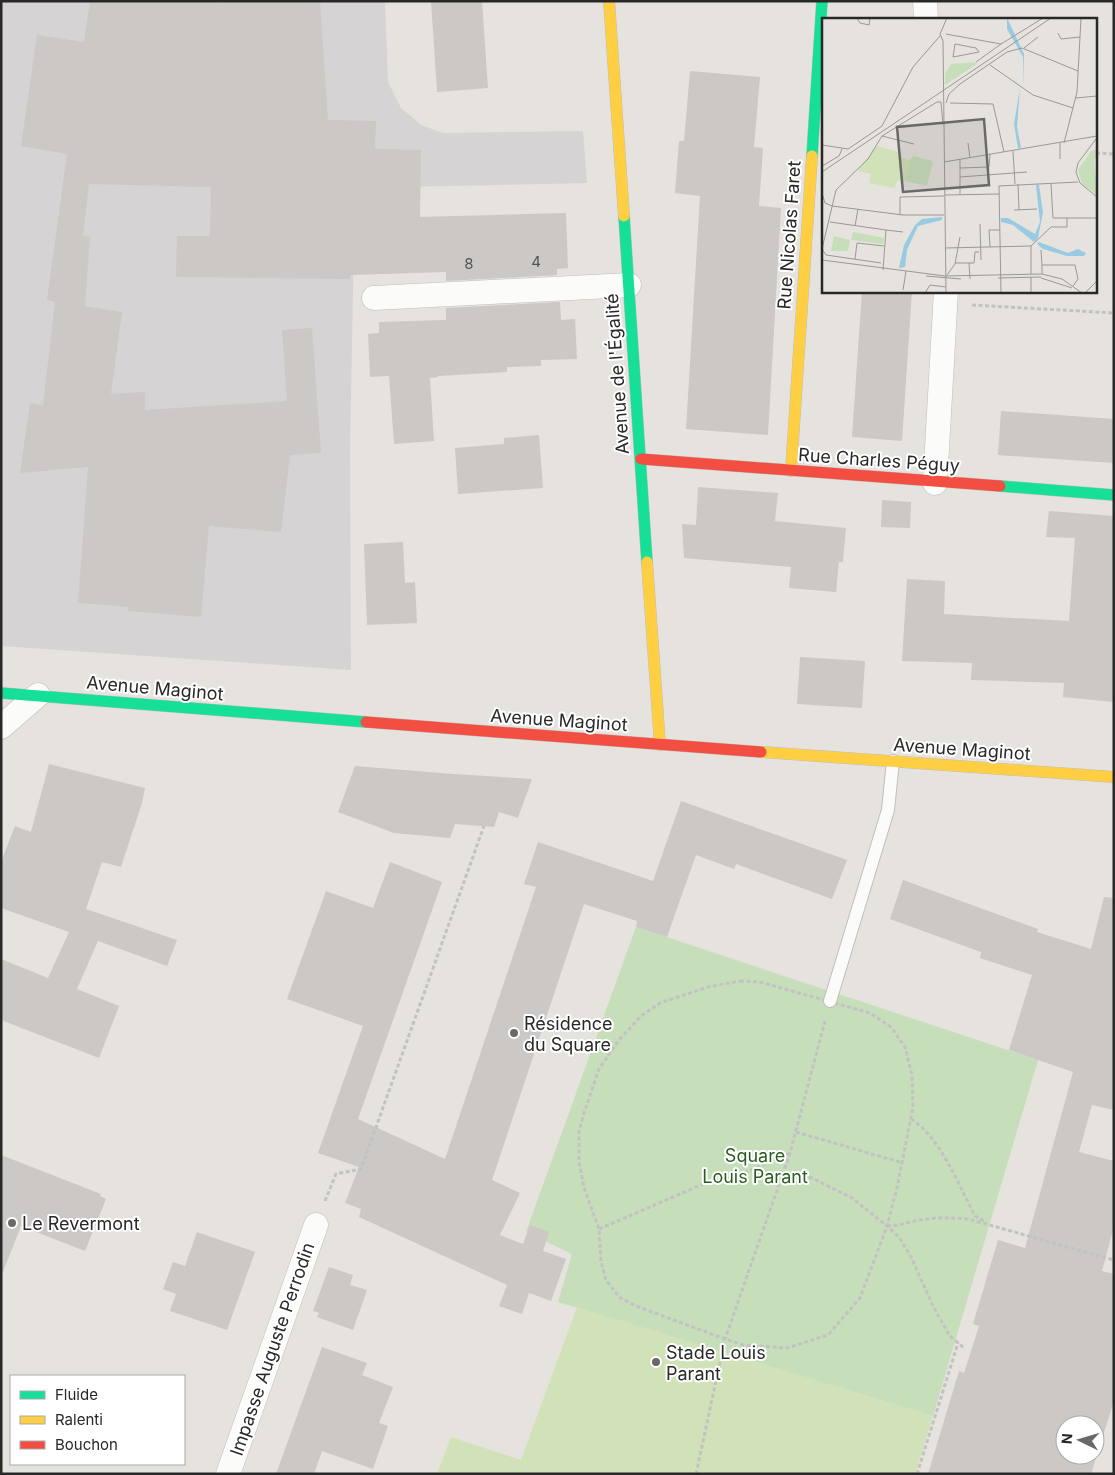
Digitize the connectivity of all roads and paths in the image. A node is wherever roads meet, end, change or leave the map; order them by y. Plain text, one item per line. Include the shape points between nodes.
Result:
1 (609, 1) edge
2 (822, 1) edge
3 (925, 1) edge
4 (926, 18) edge
5 (1098, 153) edge
6 (1114, 154) edge
7 (629, 285) junction
8 (374, 298) dead end
9 (945, 298) edge
10 (1114, 313) edge
11 (641, 459) junction
12 (791, 471) junction
13 (935, 483) junction
14 (1114, 495) edge
15 (1, 693) edge
16 (38, 695) junction
17 (1, 727) edge
18 (660, 745) junction
19 (894, 761) junction
20 (1114, 777) edge
21 (484, 826) dead end
22 (828, 1005) junction
23 (825, 1019) dead end
24 (911, 1119) junction
25 (796, 1132) junction
26 (790, 1153) junction
27 (903, 1163) junction
28 (783, 1174) junction
29 (990, 1224) junction
30 (316, 1225) joint
31 (887, 1226) junction
32 (598, 1229) junction
33 (1114, 1260) edge
34 (725, 1339) junction
35 (958, 1343) junction
36 (965, 1349) dead end
37 (228, 1474) edge
38 (696, 1474) edge
39 (917, 1474) edge

1 - 7 street, Avenue de l'Égalité
2 - 12 street, Rue Nicolas Faret
3 - 4 street
5 - 6 path
7 - 8 street
7 - 11 street, Avenue de l'Égalité
9 - 10 path
9 - 13 street
11 - 12 street, Rue Charles Péguy
11 - 18 street, Avenue de l'Égalité
12 - 13 street, Rue Charles Péguy
13 - 14 street, Rue Charles Péguy
15 - 16 street, Avenue Maginot
16 - 17 street
16 - 18 street, Avenue Maginot
18 - 19 street, Avenue Maginot
19 - 20 street, Avenue Maginot
19 - 22 lane via 888,810
21 - 30 path via 361,1169 336,1174
22 - 24 path via 870,1013 891,1027 905,1046 912,1075
22 - 32 path via 760,982 740,981 660,1002 641,1016 619,1040 600,1069 579,1132 579,1161 584,1188
23 - 25 path
24 - 27 path
24 - 29 path via 921,1125 941,1153 976,1216
25 - 26 path
25 - 27 path
26 - 28 path
26 - 32 path via 742,1174 703,1184
27 - 31 path
28 - 31 path via 812,1178 852,1198
28 - 34 path
29 - 31 path via 947,1217
29 - 33 path
30 - 37 street, Impasse Auguste Perrodin
31 - 34 path via 860,1298 828,1335 787,1348 744,1345
31 - 35 path via 899,1237 949,1335
32 - 34 path via 606,1280 619,1297
34 - 38 path
35 - 36 path
35 - 39 path

